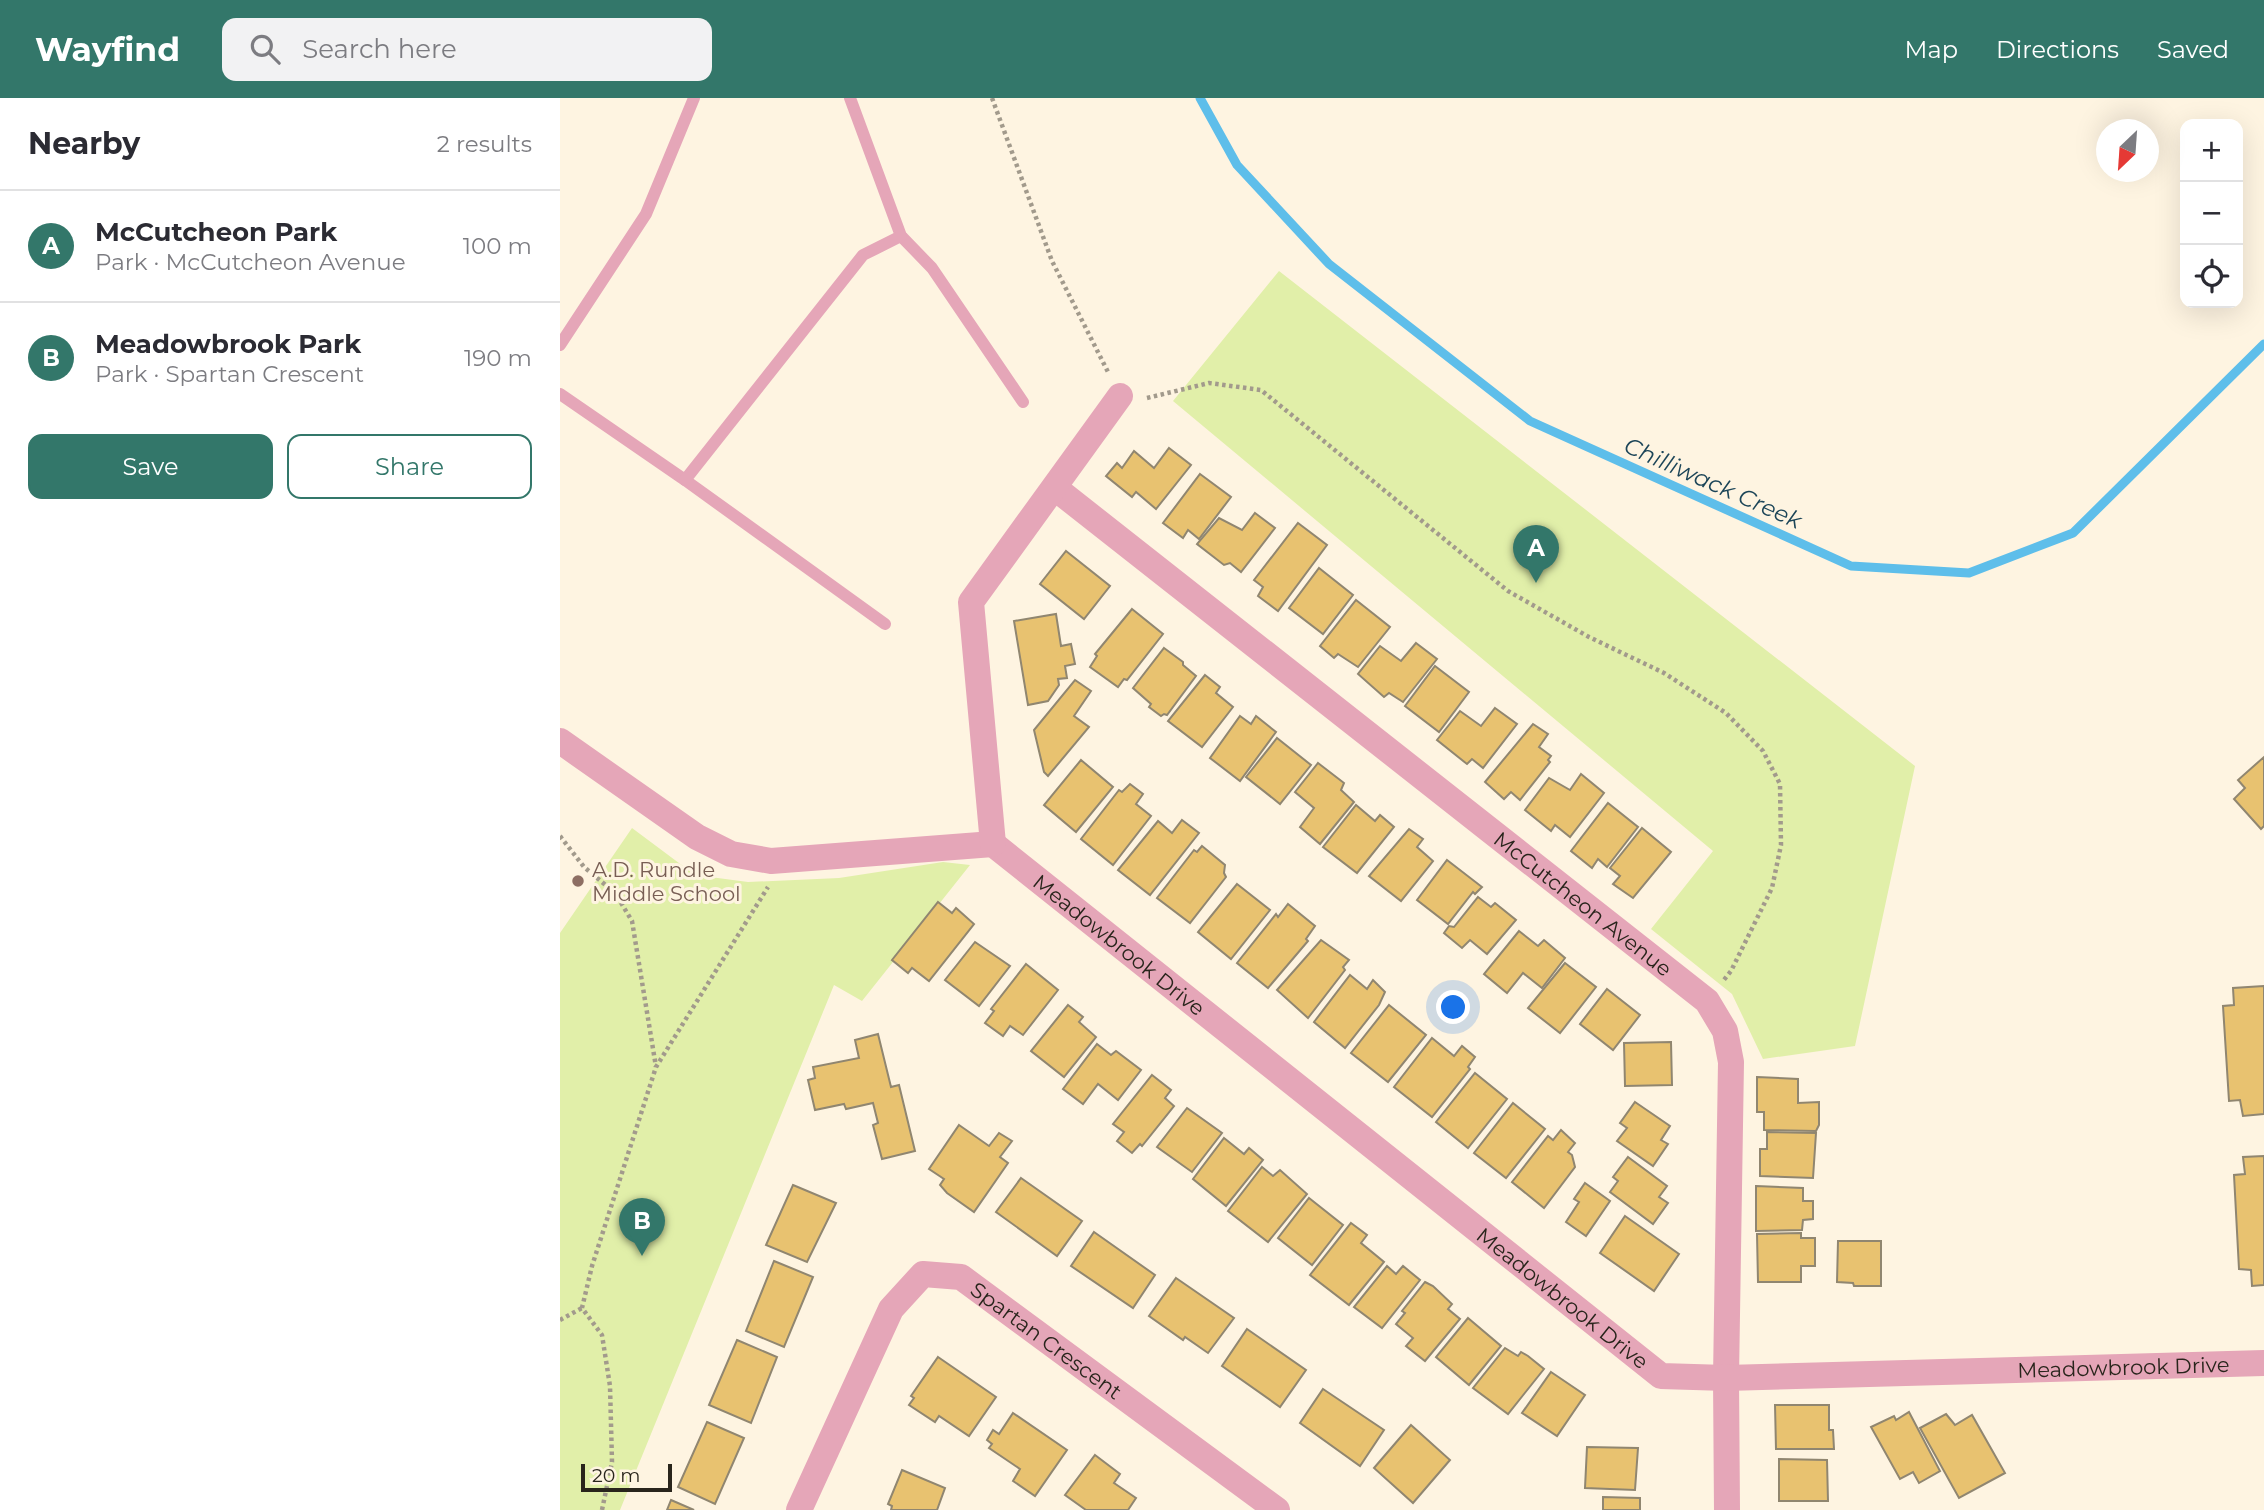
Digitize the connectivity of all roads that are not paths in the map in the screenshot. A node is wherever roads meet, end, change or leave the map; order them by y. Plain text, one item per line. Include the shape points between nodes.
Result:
1 (694, 98) edge
2 (850, 98) edge
3 (901, 236) junction
4 (560, 345) edge
5 (560, 394) edge
6 (1120, 396) road end
7 (1023, 402) dead end
8 (685, 480) junction
9 (1055, 488) junction
10 (885, 624) dead end
11 (560, 741) edge
12 (993, 844) junction
13 (2264, 1363) edge
14 (1726, 1378) junction
15 (799, 1510) edge
16 (1277, 1510) edge
17 (1727, 1510) edge

1 - 4 lane via 646,214
2 - 3 lane
3 - 7 lane via 932,268
3 - 8 lane via 863,255
5 - 8 lane
6 - 9 street
8 - 10 lane
9 - 12 street via 971,602
9 - 14 street, McCutcheon Avenue via 1707,1001 1725,1031 1731,1062
11 - 12 street via 697,837 731,854 771,860
12 - 14 street, Meadowbrook Drive via 1661,1376
13 - 14 street, Meadowbrook Drive
14 - 17 street, McCutcheon Avenue
15 - 16 street, Spartan Crescent via 891,1309 923,1273 961,1277

